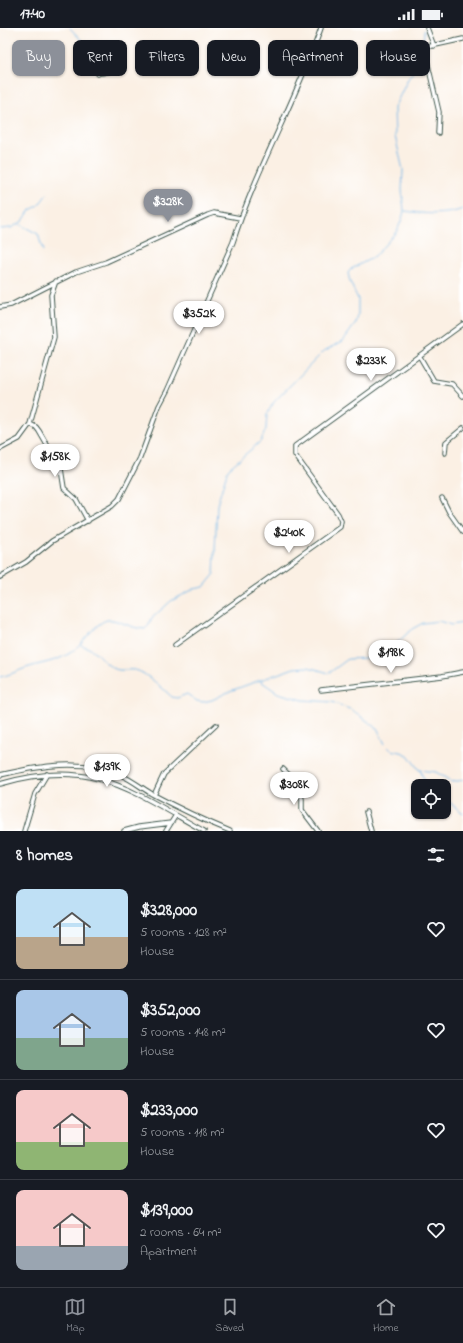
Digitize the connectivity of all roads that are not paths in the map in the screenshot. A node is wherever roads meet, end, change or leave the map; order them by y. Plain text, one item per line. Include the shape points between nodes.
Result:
1 (321, 28) edge
2 (427, 28) edge
3 (463, 39) edge
4 (434, 46) junction
5 (438, 133) dead end
6 (240, 218) junction
7 (56, 281) junction
8 (0, 307) edge
9 (463, 324) edge
10 (420, 357) junction
11 (463, 396) edge
12 (30, 424) junction
13 (463, 428) edge
14 (0, 449) edge
15 (445, 453) dead end
16 (442, 498) dead end
17 (88, 521) junction
18 (463, 532) edge
19 (0, 577) edge
20 (175, 645) dead end
21 (463, 672) edge
22 (321, 690) dead end
23 (216, 725) dead end
24 (283, 769) dead end
25 (47, 774) junction
26 (0, 775) edge
27 (0, 784) edge
28 (154, 795) junction
29 (366, 812) dead end
30 (176, 815) junction
31 (171, 823) junction
32 (24, 831) edge
33 (124, 831) edge
34 (166, 831) edge
35 (204, 831) edge
36 (230, 831) edge
37 (318, 831) edge
38 (370, 831) edge

1 - 6 street
2 - 4 street
3 - 4 street
4 - 5 street via 426,49 426,56 439,112
6 - 7 street via 214,213 208,215 106,262
6 - 17 street via 233,242 159,406 140,458 117,502
7 - 8 street via 18,302
7 - 12 street via 51,295 54,337
9 - 10 street
10 - 11 street via 434,381 452,384
10 - 20 street via 295,446 295,455 340,518 338,530
12 - 14 street via 19,438
12 - 17 street via 39,431 61,469 64,488 76,499
13 - 15 street via 446,442
16 - 18 street
17 - 19 street via 52,541 26,562
21 - 22 street
23 - 28 street via 164,774
24 - 37 street via 297,782 302,810
25 - 27 street
25 - 30 street via 86,776 110,781 130,789
25 - 32 street via 36,794
26 - 28 street via 46,766 84,766 120,775
28 - 36 street
29 - 38 street
30 - 31 street
30 - 35 street
31 - 33 street
31 - 34 street

